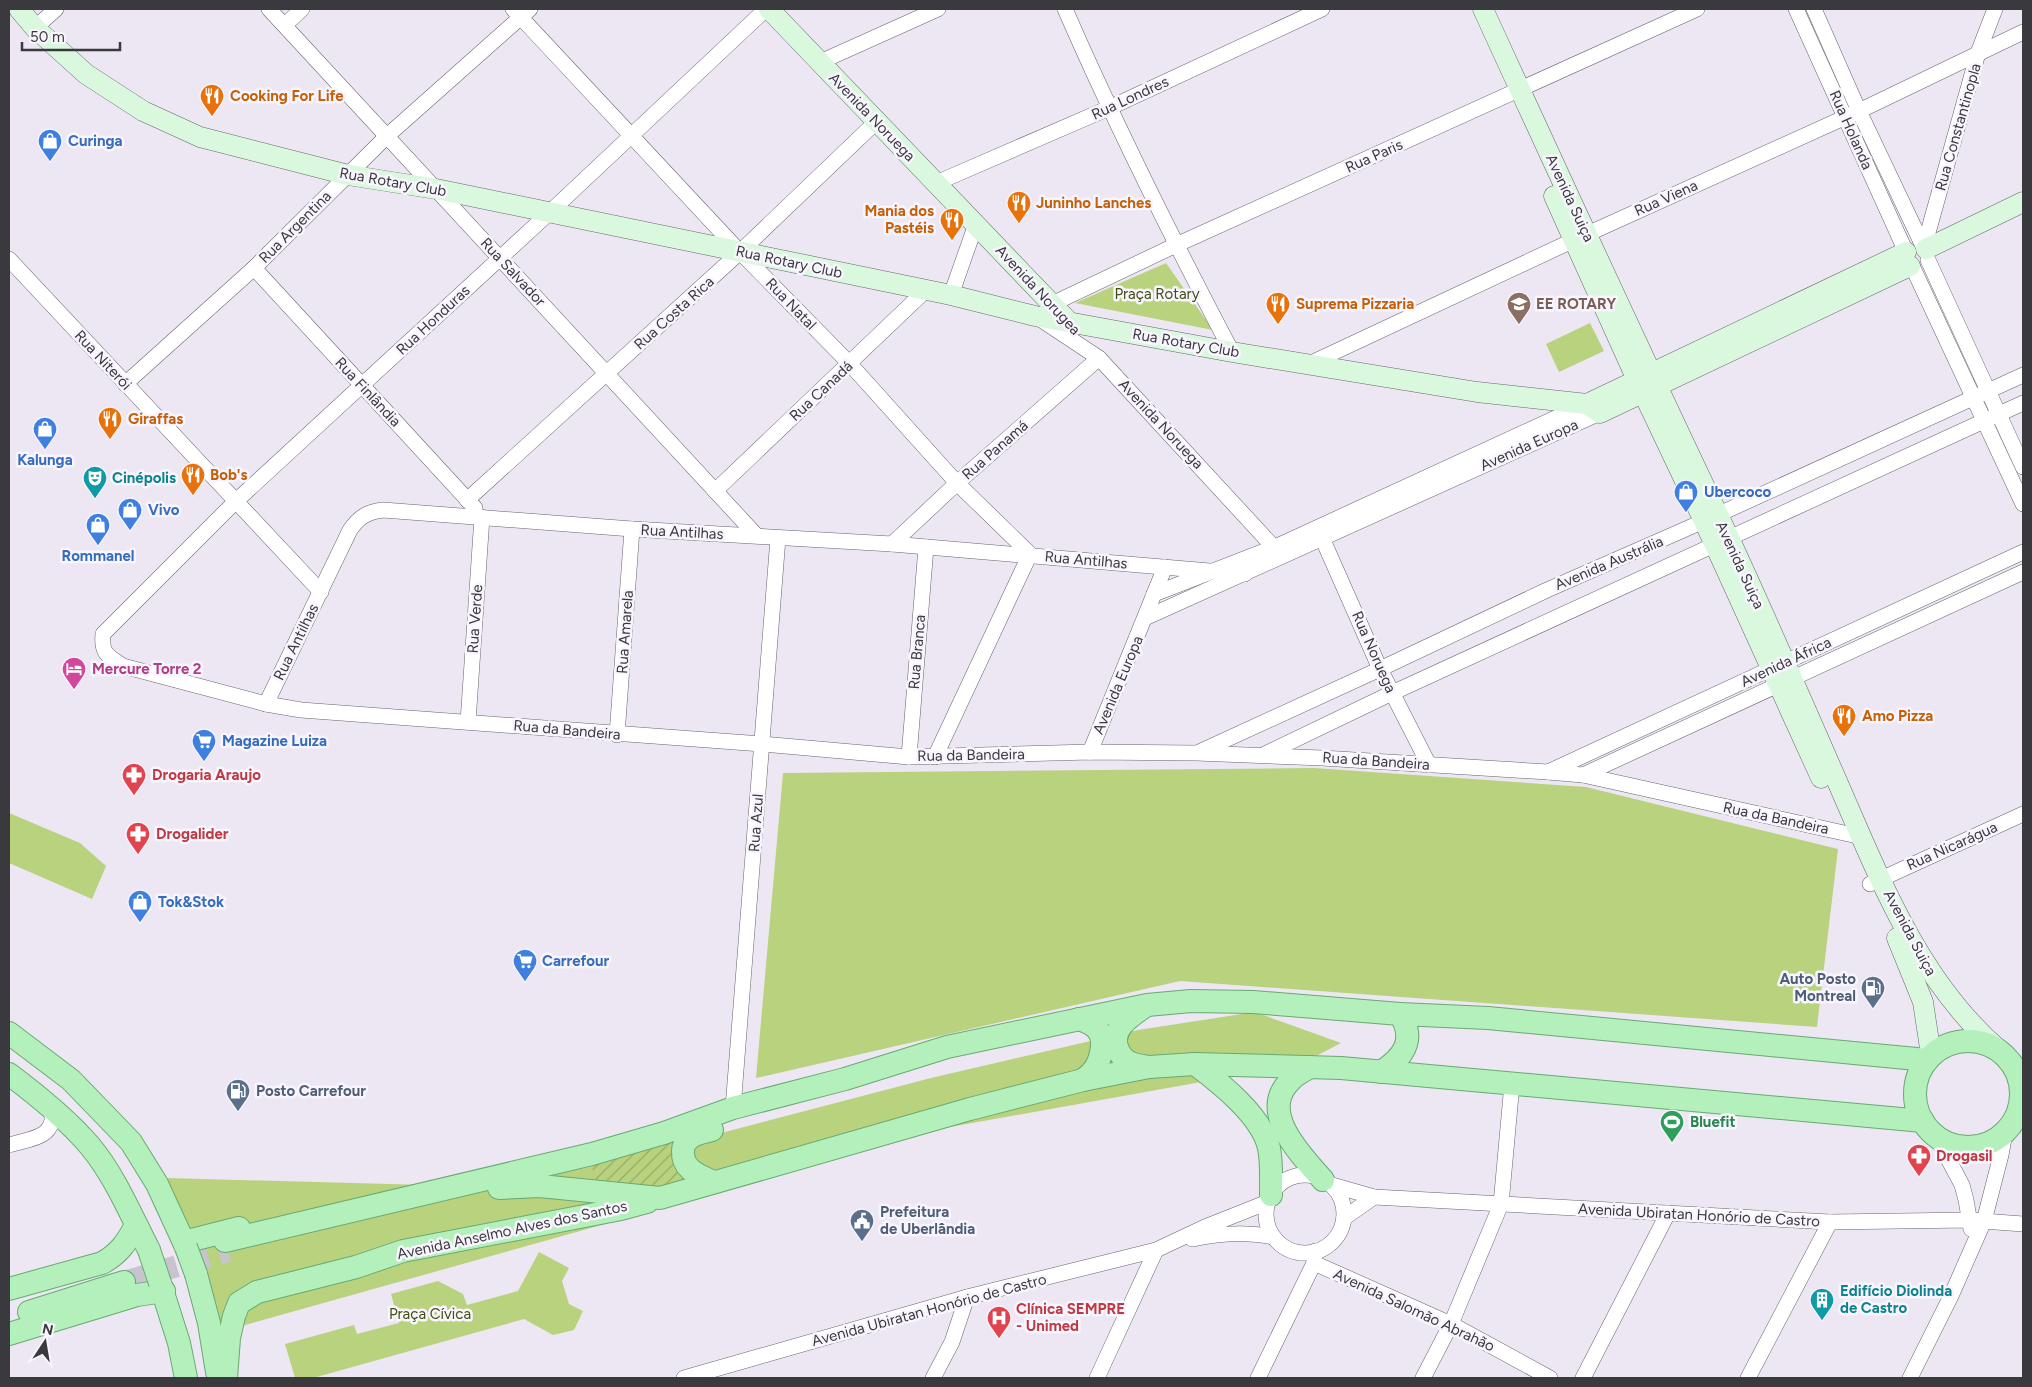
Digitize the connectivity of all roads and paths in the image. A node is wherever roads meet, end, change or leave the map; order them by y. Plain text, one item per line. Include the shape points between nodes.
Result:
1 (19, 9) edge
2 (56, 9) edge
3 (269, 9) edge
4 (302, 9) edge
5 (768, 9) edge
6 (938, 9) edge
7 (1065, 9) edge
8 (1322, 9) edge
9 (1469, 9) edge
10 (1483, 9) edge
11 (1697, 9) edge
12 (1796, 9) edge
13 (1814, 9) edge
14 (1995, 9) edge
15 (522, 11) edge
16 (285, 25) junction
17 (35, 28) junction
18 (2023, 32) edge
19 (1978, 54) junction
20 (820, 62) junction
21 (1514, 93) junction
22 (1109, 108) junction
23 (1852, 114) junction
24 (876, 122) junction
25 (631, 134) junction
26 (388, 136) junction
27 (348, 175) junction
28 (936, 183) junction
29 (436, 189) junction
30 (2023, 202) edge
31 (549, 213) junction
32 (2023, 215) edge
33 (976, 224) junction
34 (1581, 237) junction
35 (1176, 245) junction
36 (740, 252) junction
37 (1918, 255) junction
38 (500, 258) junction
39 (9, 259) edge
40 (254, 268) junction
41 (926, 290) junction
42 (951, 295) junction
43 (1052, 304) junction
44 (1035, 316) junction
45 (1070, 322) junction
46 (1232, 352) junction
47 (1099, 358) junction
48 (850, 364) junction
49 (1309, 364) junction
50 (607, 374) junction
51 (2023, 376) edge
52 (1647, 383) junction
53 (125, 384) junction
54 (362, 386) junction
55 (1982, 395) junction
56 (2023, 403) edge
57 (1594, 408) junction
58 (1992, 417) junction
59 (1907, 430) junction
60 (1919, 451) junction
61 (2023, 467) edge
62 (957, 483) junction
63 (715, 491) junction
64 (467, 500) junction
65 (236, 501) junction
66 (2023, 504) edge
67 (482, 517) junction
68 (1710, 518) junction
69 (632, 529) junction
70 (1320, 533) junction
71 (756, 535) junction
72 (778, 538) junction
73 (1722, 542) junction
74 (892, 544) junction
75 (926, 547) junction
76 (1279, 552) junction
77 (2023, 552) edge
78 (1030, 554) junction
79 (1165, 567) junction
80 (1214, 571) junction
81 (2023, 572) edge
82 (1245, 574) junction
83 (322, 592) junction
84 (1154, 594) junction
85 (1145, 618) junction
86 (1866, 625) junction
87 (103, 634) joint
88 (1875, 641) junction
89 (1380, 669) junction
90 (1781, 674) junction
91 (1392, 693) junction
92 (266, 704) junction
93 (468, 722) junction
94 (617, 735) junction
95 (762, 744) junction
96 (1090, 752) junction
97 (1196, 753) junction
98 (1261, 756) junction
99 (909, 757) junction
100 (935, 757) junction
101 (1429, 764) junction
102 (1548, 772) junction
103 (1583, 776) junction
104 (2023, 814) edge
105 (1854, 835) junction
106 (1876, 881) junction
107 (1147, 1005) junction
108 (1400, 1014) junction
109 (1078, 1019) junction
110 (9, 1033) edge
111 (1999, 1050) junction
112 (1929, 1058) junction
113 (1195, 1064) junction
114 (1310, 1066) junction
115 (1149, 1067) junction
116 (2019, 1068) edge
117 (1381, 1072) junction
118 (9, 1074) edge
119 (846, 1080) junction
120 (1083, 1080) junction
121 (1512, 1084) junction
122 (733, 1108) junction
123 (52, 1109) junction
124 (1929, 1129) junction
125 (2012, 1131) edge
126 (664, 1133) junction
127 (9, 1145) edge
128 (713, 1182) junction
129 (1328, 1183) junction
130 (1374, 1197) junction
131 (660, 1198) junction
132 (1269, 1198) junction
133 (1501, 1204) junction
134 (1668, 1213) junction
135 (1344, 1218) junction
136 (1969, 1220) junction
137 (1984, 1220) junction
138 (1830, 1222) junction
139 (2023, 1224) edge
140 (136, 1225) junction
141 (1274, 1237) junction
142 (1174, 1243) junction
143 (1974, 1244) junction
144 (185, 1245) junction
145 (1156, 1250) junction
146 (1314, 1257) junction
147 (162, 1287) junction
148 (9, 1290) edge
149 (967, 1297) junction
150 (9, 1305) edge
151 (9, 1318) edge
152 (1452, 1324) junction
153 (9, 1334) edge
154 (693, 1377) edge
155 (186, 1378) edge
156 (218, 1378) edge
157 (226, 1378) edge
158 (933, 1378) edge
159 (1097, 1378) edge
160 (1258, 1378) edge
161 (1423, 1378) edge
162 (1550, 1378) edge
163 (1583, 1378) edge
164 (1748, 1378) edge
165 (1910, 1378) edge

1 - 17 main road, Rua Rotary Club
2 - 17 street
3 - 16 street, Rua Salvador
4 - 16 street
5 - 20 main road, Avenida Noruega
5 - 25 street, Rua Honduras
6 - 20 street
7 - 22 street
8 - 22 street, Rua Londres
9 - 21 main road, Avenida Suiça
10 - 21 main road, Avenida Suiça
11 - 21 street, Rua Paris
12 - 23 street, Rua Holanda
13 - 23 street, Rua Holanda
14 - 19 street, Rua Constantinopla
15 - 25 street, Rua Natal
15 - 26 street, Rua Argentina
16 - 26 street, Rua Salvador
17 - 27 main road, Rua Rotary Club via 86,74 143,111 200,137
18 - 19 street, Rua Viena
19 - 23 street, Rua Viena
19 - 37 street, Rua Constantinopla
20 - 24 main road, Avenida Noruega
21 - 34 main road, Avenida Suiça
21 - 35 street, Rua Paris
22 - 28 street, Rua Londres
22 - 35 street
23 - 34 street, Rua Viena
23 - 37 street, Rua Holanda
24 - 28 main road, Avenida Noruega
24 - 36 street, Rua Costa Rica
25 - 31 street, Rua Honduras
25 - 36 street, Rua Natal
26 - 27 street, Rua Argentina
26 - 29 street, Rua Salvador
27 - 29 main road, Rua Rotary Club
27 - 40 street, Rua Argentina
28 - 33 main road, Avenida Noruega
29 - 31 main road, Rua Rotary Club
29 - 38 street, Rua Salvador
30 - 37 main road, Avenida Europa
31 - 36 main road, Rua Rotary Club
31 - 38 street, Rua Honduras
32 - 37 main road, Avenida Europa
33 - 42 street
33 - 43 main road, Avenida Norugea
34 - 49 street, Rua Viena
34 - 52 main road, Avenida Suiça
35 - 43 street, Rua Paris
35 - 46 street
36 - 41 main road, Rua Rotary Club
36 - 48 street, Rua Natal
36 - 50 street, Rua Costa Rica
37 - 52 main road, Avenida Europa
37 - 55 street, Rua Holanda
38 - 50 street, Rua Salvador
38 - 54 street, Rua Honduras
39 - 53 street, Rua Niterói
40 - 53 street, Rua Argentina
40 - 54 street, Rua Finlândia
41 - 42 main road, Rua Rotary Club
41 - 48 street, Rua Canadá
42 - 44 main road, Rua Rotary Club
43 - 45 main road, Avenida Norugea
44 - 45 main road, Rua Rotary Club
44 - 47 street, Avenida Noruega
45 - 46 main road, Rua Rotary Club
45 - 47 street, Avenida Norugea
46 - 49 main road, Rua Rotary Club
47 - 62 street, Rua Panamá
47 - 76 street, Avenida Noruega
48 - 62 street, Rua Natal
48 - 63 street, Rua Canadá
49 - 57 main road, Rua Rotary Club
50 - 63 street, Rua Salvador
50 - 64 street, Rua Costa Rica
51 - 55 street, Avenida Austrália
52 - 57 main road, Avenida Europa
52 - 68 main road, Avenida Suiça
53 - 65 street, Rua Niterói
54 - 64 street, Rua Finlândia
54 - 65 street, Rua Honduras
55 - 58 street, Rua Holanda
55 - 59 street, Avenida Austrália
56 - 58 street, Avenida Austrália
57 - 70 street, Avenida Europa
58 - 60 street, Avenida Austrália
58 - 61 street, Rua Holanda
58 - 66 street, Rua Holanda
59 - 60 street
59 - 68 street, Avenida Austrália
60 - 73 street, Avenida Austrália
62 - 74 street, Rua Panamá
62 - 78 street, Rua Natal
63 - 71 street, Rua Salvador
64 - 67 street, Rua Finlândia
65 - 83 street, Rua Niterói
65 - 87 street, Rua Honduras
67 - 69 street, Rua Antilhas
67 - 83 street, Rua Antilhas via 383,510 370,512 358,519 350,530
67 - 93 street, Rua Verde
68 - 73 main road, Avenida Suiça
68 - 89 street, Avenida Austrália
69 - 71 street, Rua Antilhas
69 - 94 street, Rua Amarela
70 - 76 street, Avenida Europa
70 - 89 street, Rua Noruega
71 - 72 street, Rua Antilhas
72 - 74 street, Rua Antilhas
72 - 95 street, Rua Azul
73 - 90 main road, Avenida Suiça
73 - 91 street, Avenida Austrália
74 - 75 street, Rua Antilhas
75 - 78 street, Rua Antilhas
75 - 99 street, Rua Branca
76 - 80 street, Avenida Europa
76 - 82 street, Avenida Europa
77 - 86 street, Avenida África
78 - 79 street, Rua Antilhas
78 - 100 street
79 - 80 street, Rua Antilhas
79 - 84 street, Avenida Europa
80 - 82 street, Rua Antilhas
80 - 84 street, Avenida Europa
81 - 88 street, Avenida África
82 - 85 street, Avenida Europa
83 - 92 street, Rua Antilhas
84 - 85 street, Avenida Europa
85 - 96 street, Avenida Europa
86 - 88 street
86 - 90 street, Avenida África
87 - 92 street, Rua da Bandeira via 102,646 108,656 123,666
88 - 90 street, Avenida África
89 - 91 street, Rua Noruega
89 - 97 street, Avenida Austrália
90 - 102 street, Avenida África
90 - 103 street, Avenida África
90 - 105 main road, Avenida Suiça
91 - 98 street, Avenida Austrália
91 - 101 street, Rua Noruega
92 - 93 street, Rua da Bandeira via 301,710
93 - 94 street, Rua da Bandeira
94 - 95 street, Rua da Bandeira
95 - 99 street, Rua da Bandeira
95 - 122 street, Rua Azul
96 - 97 street, Rua da Bandeira
96 - 100 street, Rua da Bandeira
97 - 98 street, Rua da Bandeira
98 - 101 street, Rua da Bandeira
99 - 100 street, Rua da Bandeira
101 - 102 street, Rua da Bandeira
102 - 103 street, Rua da Bandeira
103 - 105 street, Rua da Bandeira
104 - 106 street, Rua Nicarágua
105 - 106 main road, Avenida Suiça
106 - 111 main road, Avenida Suiça via 1930,973 1976,1030
106 - 112 main road, Avenida Suiça via 1923,1002
107 - 108 main road via 1192,1001 1253,1002
107 - 109 main road
107 - 115 main road via 1120,1026 1116,1044 1119,1054 1130,1062
108 - 112 main road via 1488,1018
108 - 117 main road via 1407,1026 1404,1051 1394,1064
109 - 119 main road via 947,1047
109 - 120 main road via 1098,1030 1102,1041 1100,1060
110 - 144 main road via 70,1080 131,1142 157,1184
111 - 112 main road via 1986,1043 1964,1041 1943,1046
111 - 116 main road
112 - 124 main road via 1918,1074 1915,1090 1916,1106
113 - 114 main road, Avenida Anselmo Alves dos Santos
113 - 115 main road, Avenida Anselmo Alves dos Santos
113 - 132 main road via 1218,1081 1263,1132 1270,1157
114 - 117 main road, Avenida Anselmo Alves dos Santos
114 - 129 main road via 1291,1080 1282,1092 1281,1122 1298,1152
115 - 120 main road, Avenida Anselmo Alves dos Santos
116 - 125 main road via 2022,1094
117 - 121 main road, Avenida Anselmo Alves dos Santos
118 - 123 main road
119 - 122 main road
119 - 128 main road via 813,1099 688,1139 684,1146 685,1163
120 - 128 main road, Avenida Anselmo Alves dos Santos
121 - 124 main road, Avenida Anselmo Alves dos Santos
121 - 133 street
122 - 126 main road
123 - 127 street via 52,1126 46,1134
123 - 140 main road via 90,1146
124 - 125 main road via 1945,1142 1976,1147
124 - 136 street via 1962,1184
125 - 137 street via 2001,1156
126 - 131 main road via 226,1246 498,1188 540,1186
126 - 144 main road via 600,1142 371,1193
128 - 131 main road, Avenida Anselmo Alves dos Santos
129 - 130 street, Avenida Ubiratan Honório de Castro
129 - 132 street via 1300,1175 1278,1185
129 - 135 street via 1339,1195
130 - 133 street, Avenida Ubiratan Honório de Castro
130 - 135 street
131 - 157 main road, Avenida Anselmo Alves dos Santos via 621,1209 403,1251 356,1267 257,1292 239,1303 234,1316
132 - 141 street via 1266,1216
132 - 142 street, Avenida Ubiratan Honório de Castro
133 - 134 street, Avenida Ubiratan Honório de Castro
133 - 152 street
134 - 138 street, Avenida Ubiratan Honório de Castro
134 - 163 street
135 - 146 street via 1341,1230
136 - 137 street, Avenida Ubiratan Honório de Castro
136 - 138 street, Avenida Ubiratan Honório de Castro
136 - 143 street
137 - 139 street, Avenida Ubiratan Honório de Castro
137 - 143 street
138 - 164 street
140 - 147 main road, bridge
140 - 148 main road via 114,1257
141 - 142 street, Avenida Ubiratan Honório de Castro via 1222,1234
141 - 146 street via 1282,1245
142 - 145 street, Avenida Ubiratan Honório de Castro
143 - 165 street
144 - 156 main road, bridge via 210,1323
145 - 149 street, Avenida Ubiratan Honório de Castro
145 - 159 street
146 - 152 street, Avenida Salomão Abrahão
146 - 160 street
147 - 153 main road
147 - 155 main road
149 - 154 street, Avenida Ubiratan Honório de Castro
149 - 158 street via 952,1342
150 - 151 main road via 122,1277
152 - 161 street
152 - 162 street, Avenida Salomão Abrahão

